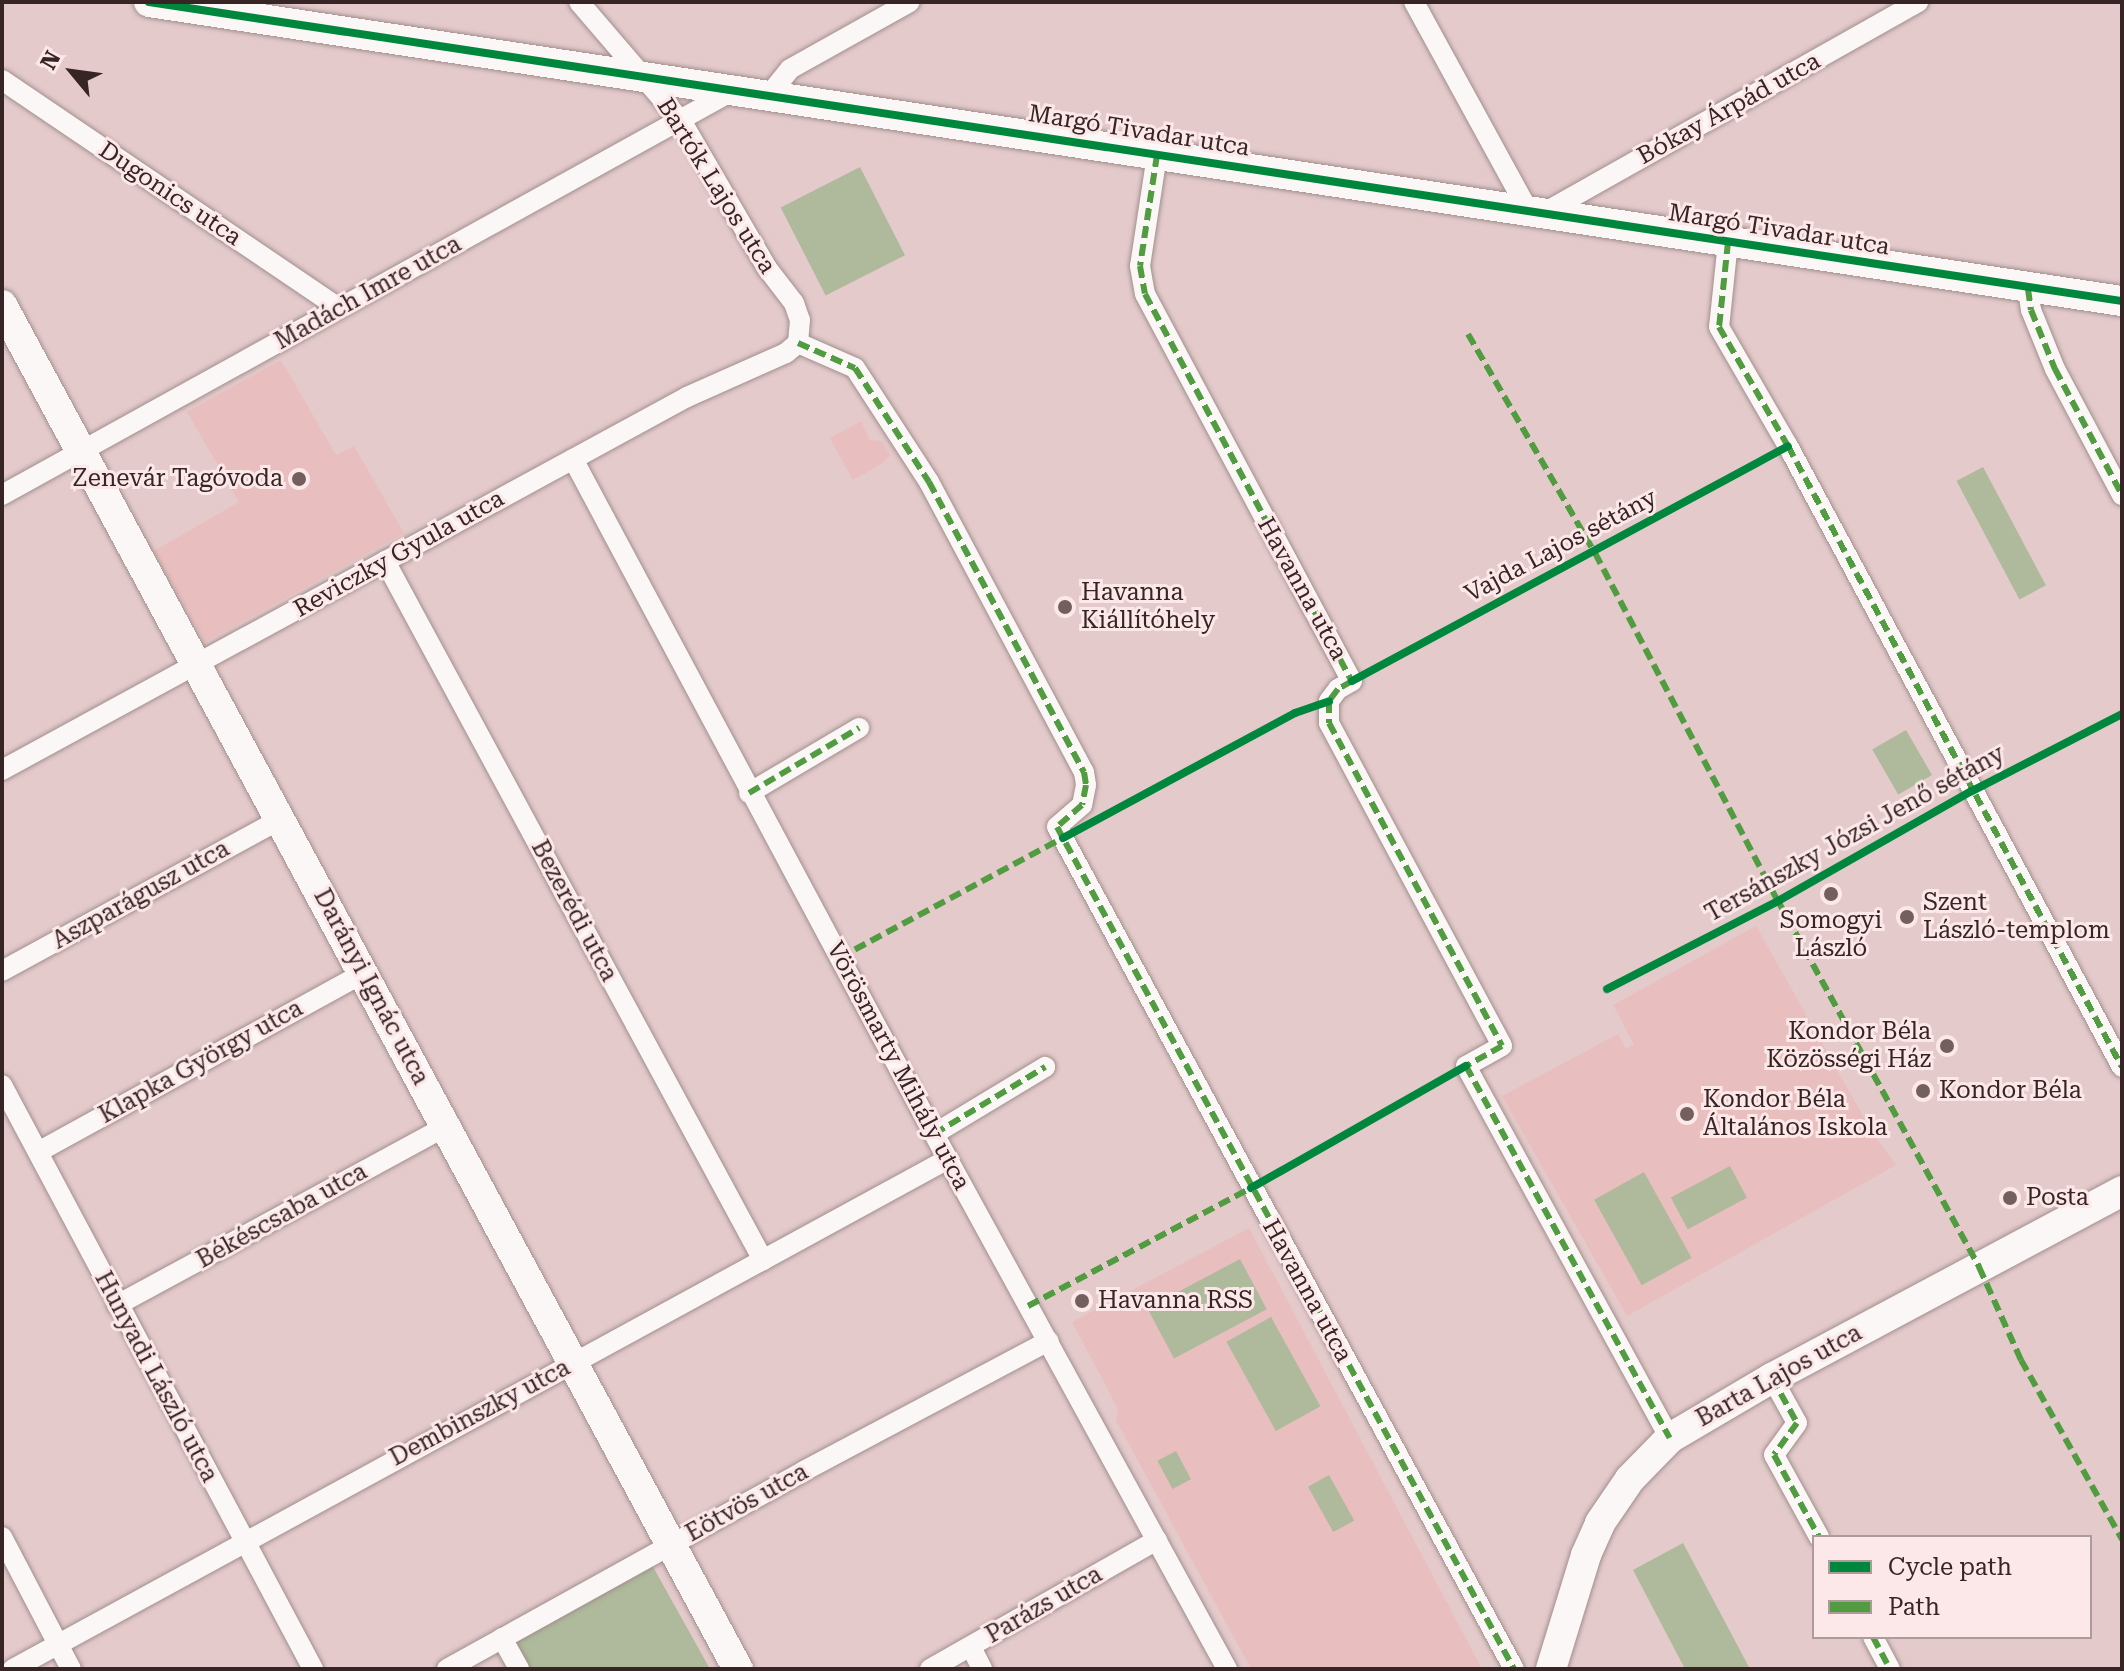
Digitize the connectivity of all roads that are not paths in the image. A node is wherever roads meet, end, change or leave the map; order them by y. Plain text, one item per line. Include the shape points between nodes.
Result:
1 (149, 2) edge
2 (579, 2) edge
3 (910, 2) edge
4 (1414, 2) edge
5 (1918, 2) edge
6 (641, 76) junction
7 (2, 80) edge
8 (734, 90) junction
9 (769, 95) junction
10 (682, 122) junction
11 (1157, 155) junction
12 (1535, 215) junction
13 (1728, 242) junction
14 (2028, 289) junction
15 (2122, 301) edge
16 (2, 305) edge
17 (339, 308) junction
18 (798, 343) junction
19 (81, 451) junction
20 (573, 459) junction
21 (2, 495) edge
22 (2122, 495) edge
23 (385, 561) junction
24 (197, 664) junction
25 (859, 728) dead end
26 (2, 770) edge
27 (749, 793) junction
28 (281, 819) junction
29 (2, 971) edge
30 (364, 973) junction
31 (1045, 1067) dead end
32 (2122, 1067) edge
33 (2, 1085) edge
34 (446, 1126) junction
35 (934, 1134) junction
36 (38, 1152) junction
37 (948, 1159) junction
38 (2122, 1191) edge
39 (763, 1260) junction
40 (117, 1305) junction
41 (1049, 1341) junction
42 (573, 1362) junction
43 (1772, 1378) junction
44 (1670, 1438) junction
45 (1818, 1535) edge
46 (2, 1537) edge
47 (1157, 1540) junction
48 (243, 1541) junction
49 (671, 1545) junction
50 (502, 1638) junction
51 (1874, 1639) edge
52 (57, 1644) junction
53 (971, 1647) junction
54 (13, 1669) edge
55 (71, 1669) edge
56 (313, 1669) edge
57 (447, 1669) edge
58 (519, 1669) edge
59 (738, 1669) edge
60 (930, 1669) edge
61 (982, 1669) edge
62 (1227, 1669) edge
63 (1514, 1669) edge
64 (1551, 1669) edge
65 (1890, 1669) edge

1 - 6 street, Margó Tivadar utca
2 - 6 street, Bartók Lajos utca
3 - 9 street via 790,69
4 - 12 street
5 - 12 street, Bókay Árpád utca
6 - 8 street, Margó Tivadar utca
6 - 10 street, Bartók Lajos utca
7 - 17 street, Dugonics utca
8 - 9 street, Margó Tivadar utca
8 - 10 street, Madách Imre utca
9 - 11 street, Margó Tivadar utca
10 - 17 street, Madách Imre utca
10 - 18 street, Bartók Lajos utca via 767,268 794,303 800,320
11 - 12 street, Margó Tivadar utca
11 - 44 street, Havanna utca via 1140,266 1145,294 1352,681 1329,701 1329,723 1502,1046 1466,1066
12 - 13 street, Margó Tivadar utca
13 - 14 street, Margó Tivadar utca
13 - 32 street via 1719,327
14 - 15 street, Margó Tivadar utca
14 - 22 street via 2055,369
16 - 19 street, Darányi Ignác utca
17 - 19 street, Madách Imre utca
18 - 20 street, Reviczky Gyula utca
18 - 63 street, Havanna utca via 855,368 916,459 1084,772 1082,805 1057,827 1068,850
19 - 21 street, Madách Imre utca
19 - 24 street, Darányi Ignác utca
20 - 23 street, Reviczky Gyula utca
20 - 27 street, Vörösmarty Mihály utca
23 - 24 street, Reviczky Gyula utca
23 - 39 street, Bezerédi utca
24 - 26 street, Reviczky Gyula utca
24 - 28 street, Darányi Ignác utca
25 - 27 street
27 - 35 street, Vörösmarty Mihály utca
28 - 29 street, Aszparágusz utca
28 - 30 street, Darányi Ignác utca
30 - 34 street, Darányi Ignác utca
30 - 36 street, Klapka György utca
31 - 35 street
33 - 36 street, Hunyadi László utca
34 - 40 street, Békéscsaba utca
34 - 42 street, Darányi Ignác utca
35 - 37 street, Vörösmarty Mihály utca
36 - 40 street, Hunyadi László utca
37 - 39 street, Dembinszky utca
37 - 41 street, Vörösmarty Mihály utca
38 - 43 street, Barta Lajos utca
39 - 42 street, Dembinszky utca
40 - 48 street, Hunyadi László utca
41 - 47 street, Vörösmarty Mihály utca
41 - 49 street, Eötvös utca
42 - 48 street, Dembinszky utca
42 - 49 street, Darányi Ignác utca
43 - 44 street, Barta Lajos utca
43 - 45 street via 1797,1423 1774,1455
44 - 64 street, Barta Lajos utca via 1630,1479 1600,1523
46 - 52 street
47 - 53 street, Parázs utca
47 - 62 street, Vörösmarty Mihály utca
48 - 52 street, Dembinszky utca
48 - 56 street, Hunyadi László utca
49 - 50 street, Eötvös utca
49 - 59 street, Darányi Ignác utca
50 - 57 street, Eötvös utca
50 - 58 street
51 - 65 street
52 - 54 street, Dembinszky utca
52 - 55 street
53 - 60 street, Parázs utca
53 - 61 street

